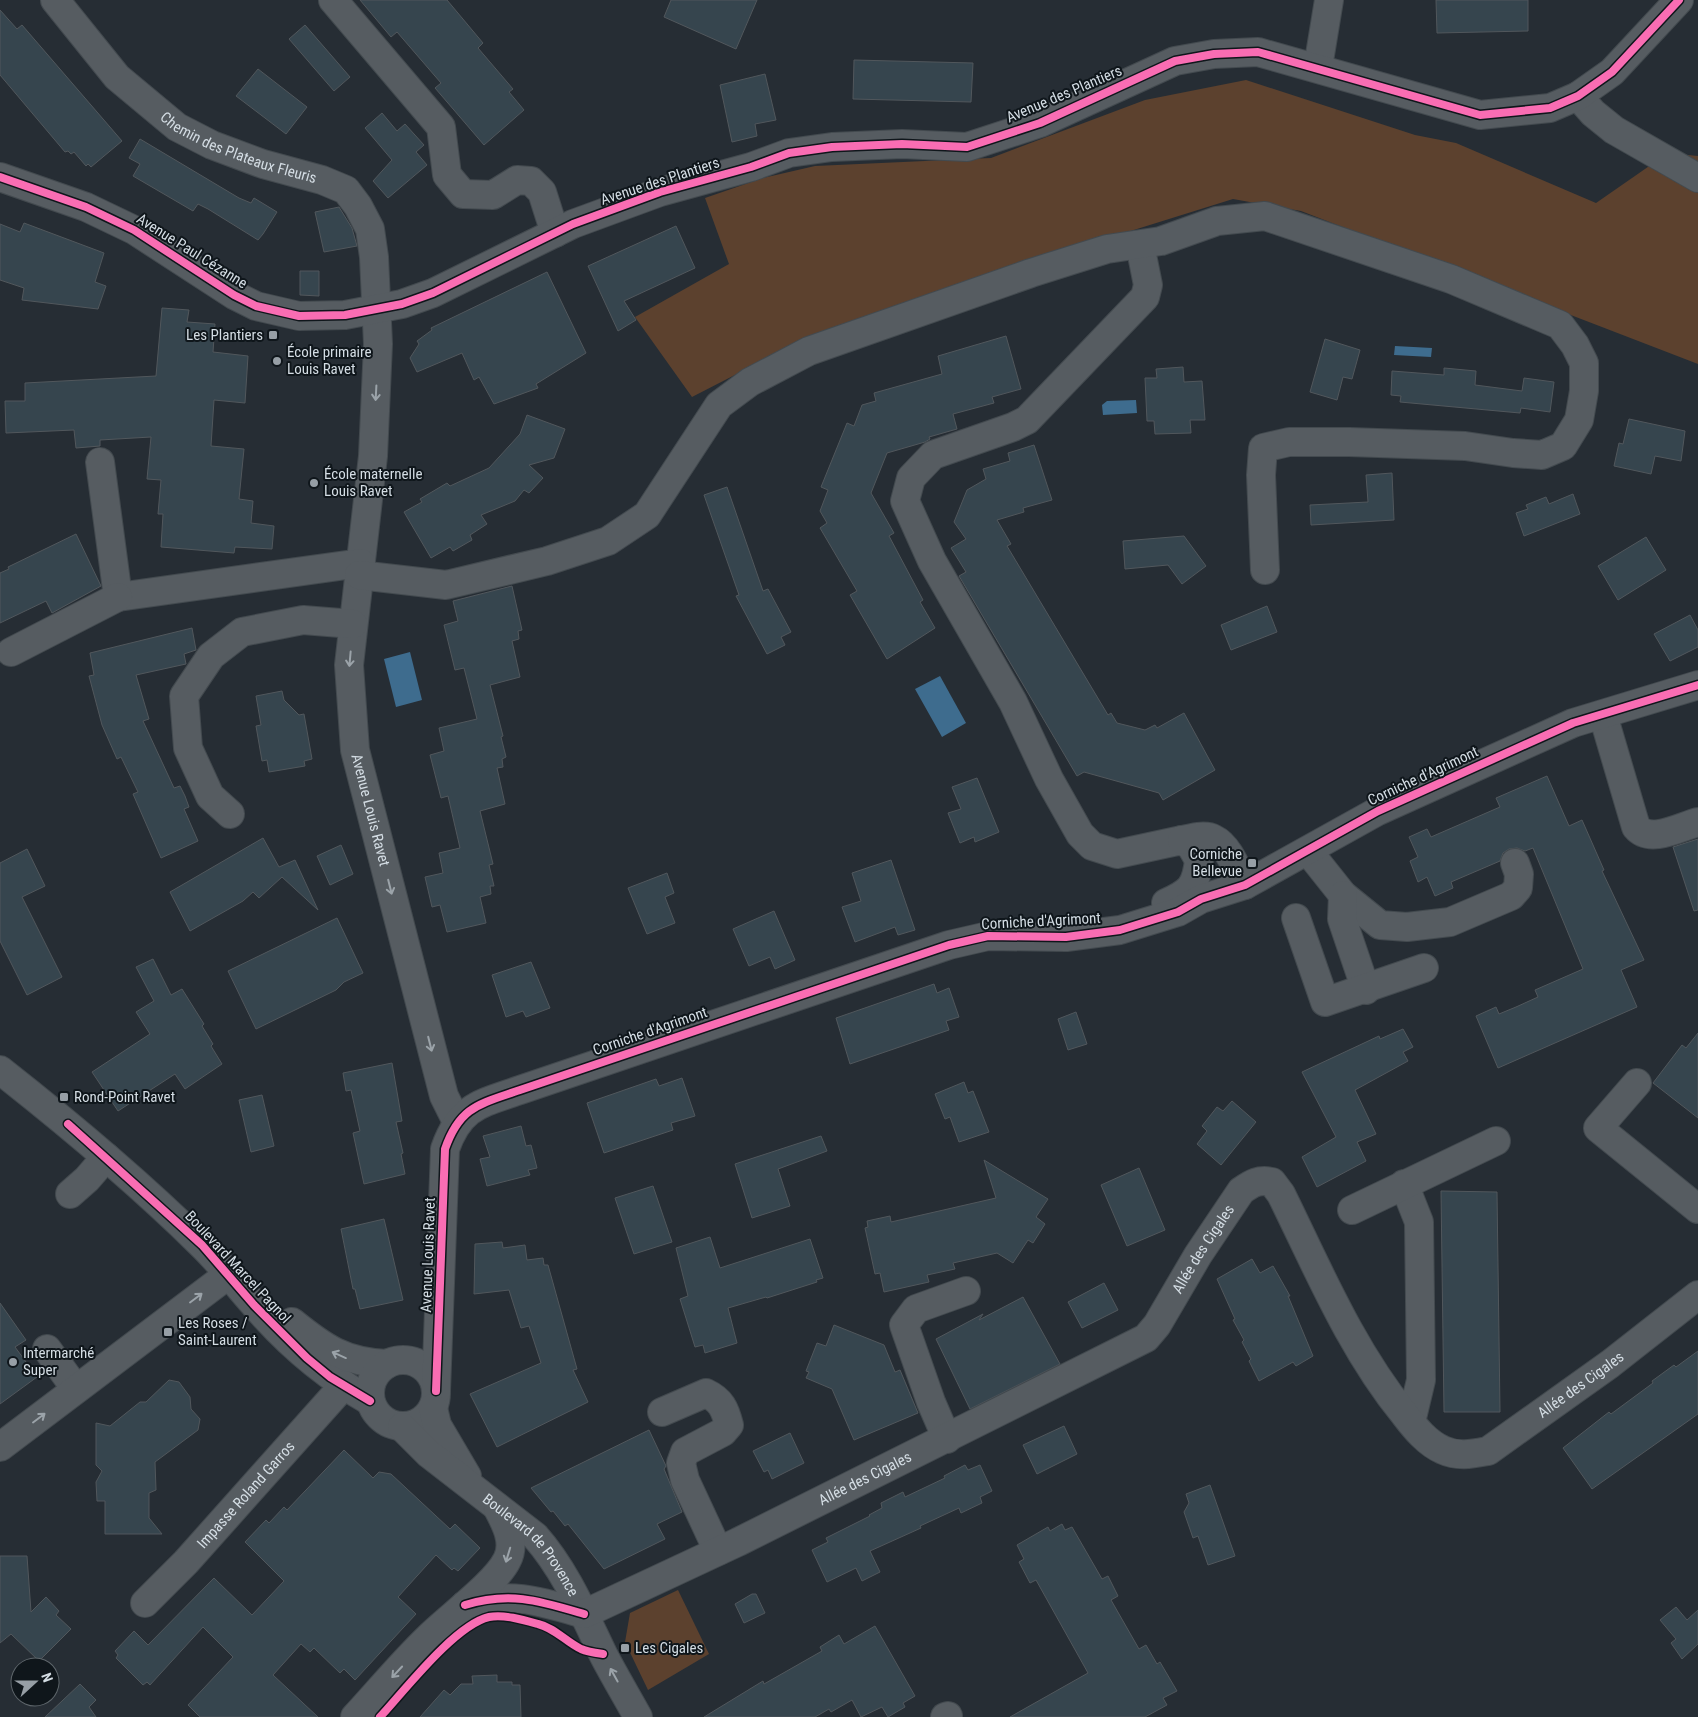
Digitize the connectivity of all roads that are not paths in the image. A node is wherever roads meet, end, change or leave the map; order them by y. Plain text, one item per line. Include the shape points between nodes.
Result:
1 (55, 0) edge
2 (333, 0) edge
3 (1329, 0) edge
4 (1679, 0) edge
5 (1318, 67) junction
6 (1578, 96) junction
7 (0, 177) edge
8 (1698, 178) edge
9 (555, 233) junction
10 (1140, 245) junction
11 (376, 309) junction
12 (100, 462) dead end
13 (360, 569) junction
14 (1265, 570) dead end
15 (118, 597) junction
16 (353, 624) junction
17 (11, 652) dead end
18 (1698, 685) edge
19 (1603, 716) junction
20 (230, 814) dead end
21 (1698, 822) edge
22 (1182, 840) junction
23 (1308, 851) junction
24 (1515, 863) dead end
25 (1245, 885) junction
26 (1343, 894) junction
27 (1296, 918) dead end
28 (1120, 930) junction
29 (1424, 968) dead end
30 (1366, 990) junction
31 (0, 1070) edge
32 (1637, 1083) dead end
33 (456, 1122) junction
34 (1496, 1140) dead end
35 (106, 1157) junction
36 (1404, 1184) junction
37 (70, 1194) dead end
38 (1352, 1210) dead end
39 (1698, 1210) edge
40 (229, 1274) junction
41 (966, 1291) dead end
42 (1698, 1295) edge
43 (440, 1301) junction
44 (47, 1349) dead end
45 (396, 1362) junction
46 (344, 1385) junction
47 (76, 1389) junction
48 (435, 1399) junction
49 (370, 1401) junction
50 (662, 1412) dead end
51 (1411, 1422) junction
52 (402, 1427) junction
53 (947, 1439) junction
54 (0, 1447) edge
55 (473, 1486) junction
56 (498, 1509) junction
57 (718, 1552) junction
58 (145, 1604) dead end
59 (465, 1605) junction
60 (584, 1614) junction
61 (355, 1717) edge
62 (638, 1717) edge

1 - 11 street, Chemin des Plateaux Fleuris via 117,77 178,127 212,145 346,190 370,229
2 - 9 street via 441,127 447,175 463,194 493,195 517,180 531,181 542,192
3 - 5 street
4 - 6 street, Avenue des Plantiers via 1612,72
5 - 6 street, Avenue des Plantiers via 1480,115 1550,108
5 - 9 street, Avenue des Plantiers via 1258,52 1214,54 1175,61 1040,123 967,147 902,144 832,147 789,153 660,192
6 - 8 street via 1614,130
7 - 11 street, Avenue Paul Cézanne via 86,208 134,230 256,306 298,316 345,315
9 - 11 street, Avenue des Plantiers via 433,293
10 - 13 street via 1107,249 1031,273 809,351 750,382 719,405 647,515 608,541 547,561 446,585
10 - 14 street via 1217,222 1265,216 1451,279 1560,325 1584,363 1579,420 1563,446 1542,454 1465,446 1350,442 1289,442 1263,448
10 - 22 street via 1148,285 1145,297 1027,420 933,454 910,478 905,501 932,560 1013,702 1057,795 1080,834 1092,846 1117,854
11 -> 13 street, Avenue Louis Ravet via 378,344 373,456
12 - 15 street
13 - 15 street
13 - 16 street, Avenue Louis Ravet
15 - 17 street
16 - 20 street via 303,620 242,632 211,656 184,696 188,748 210,796
16 -> 33 street, Avenue Louis Ravet via 349,666 355,750 444,1096
18 - 19 street, Corniche d'Agrimont
19 - 21 street via 1636,827 1642,834 1650,836
19 - 23 street, Corniche d'Agrimont via 1573,723 1378,812
22 - 25 street via 1202,836 1215,839 1226,850
22 - 28 street via 1191,846 1199,860 1194,883 1185,894 1145,913
23 - 25 street, Corniche d'Agrimont
23 - 26 street
24 - 26 street via 1519,874 1518,888 1511,896 1450,922 1407,927 1380,925
25 - 28 street, Corniche d'Agrimont via 1202,899 1178,912
26 - 30 street via 1342,919
27 - 30 street via 1325,1002
28 - 33 street, Corniche d'Agrimont via 1066,937 988,936 950,945 483,1103
29 - 30 street
31 - 35 street, Boulevard Marcel Pagnol
32 - 39 street via 1598,1128
33 - 43 street, Avenue Louis Ravet via 445,1149
34 - 36 street
35 - 37 street
35 - 40 street, Boulevard Marcel Pagnol
36 - 38 street
36 - 51 street via 1419,1222 1421,1380
45 -> 40 street, Boulevard Marcel Pagnol via 354,1361 336,1354
40 - 46 street, Boulevard Marcel Pagnol via 288,1340
47 -> 40 street
41 - 53 street via 916,1309 904,1325
42 - 51 street, Allée des Cigales via 1610,1364 1488,1452 1465,1456 1443,1450 1420,1434
43 - 45 street, Avenue Louis Ravet via 424,1332
43 - 48 street, Avenue Louis Ravet
44 - 47 street
45 - 48 street via 417,1363 426,1370 433,1379
45 - 49 street via 372,1380
46 - 49 street, Boulevard Marcel Pagnol
46 - 58 street, Impasse Roland Garros
54 -> 47 street
48 - 52 street via 426,1418 415,1425
48 - 55 street, Boulevard de Provence via 437,1425
49 - 52 street via 381,1420
50 - 57 street via 706,1393 717,1398 725,1410 729,1425 723,1432 685,1452 681,1463 685,1480
51 - 53 street, Allée des Cigales via 1387,1393 1358,1348 1281,1194 1272,1182 1263,1179 1241,1191 1146,1338
52 - 55 street, Boulevard de Provence via 430,1454
53 - 57 street, Allée des Cigales
55 - 56 street, Boulevard de Provence
56 -> 59 street via 509,1530 508,1559 496,1576
56 - 60 street, Boulevard de Provence via 535,1536 548,1551
57 - 60 street, Allée des Cigales
59 - 60 street via 489,1598 515,1598 541,1601
59 -> 61 street via 427,1639
62 -> 60 street, Boulevard de Provence

